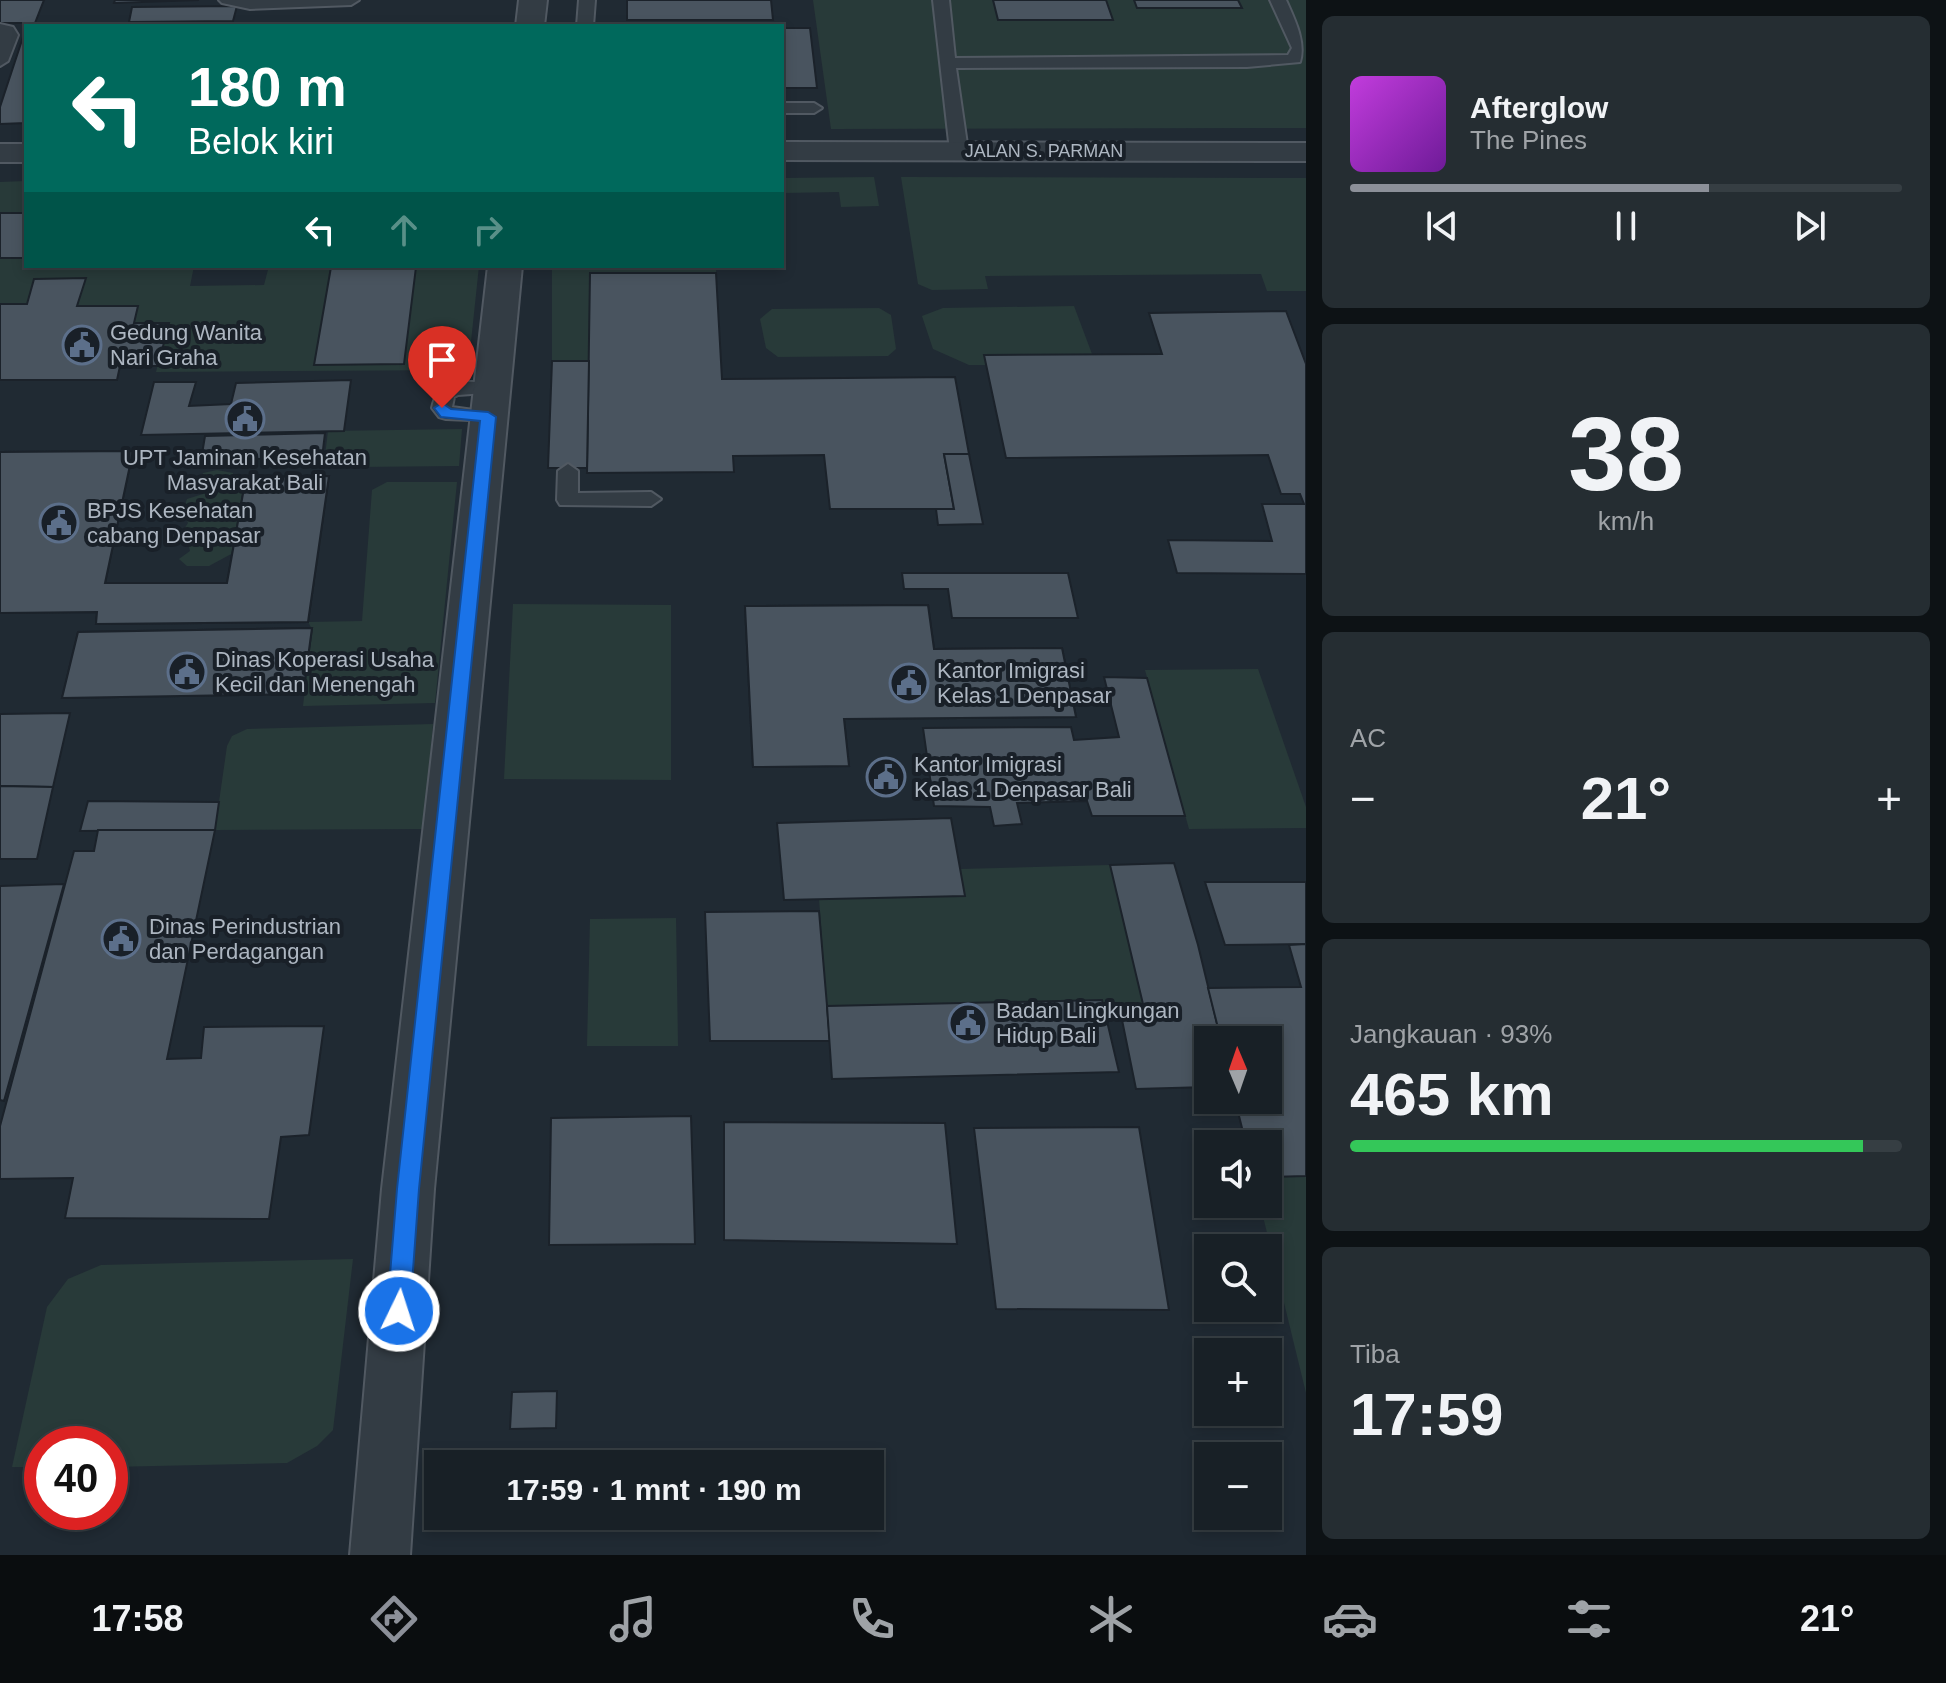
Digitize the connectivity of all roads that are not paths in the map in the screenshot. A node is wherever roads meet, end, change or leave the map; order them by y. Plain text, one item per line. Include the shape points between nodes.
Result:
1 (227, 0) edge
2 (351, 0) edge
3 (533, 0) edge
4 (587, 0) edge
5 (941, 0) edge
6 (1278, 0) edge
7 (530, 24) edge
8 (585, 24) edge
9 (0, 29) edge
10 (0, 61) edge
11 (947, 63) junction
12 (784, 108) edge
13 (814, 108) dead end
14 (784, 151) edge
15 (959, 151) junction
16 (1306, 152) edge
17 (0, 153) edge
18 (24, 153) edge
19 (505, 268) edge
20 (568, 471) dead end
21 (651, 499) dead end
22 (380, 1555) edge

1 - 2 lane
3 - 7 street
4 - 8 lane
5 - 11 lane
6 - 11 lane via 1300,48 1294,59
9 - 10 lane via 10,35
11 - 15 lane
12 - 13 lane
14 - 15 street, JALAN S. PARMAN
15 - 16 street, JALAN S. PARMAN
17 - 18 street
19 - 22 street via 408,1189
20 - 21 lane via 567,500

